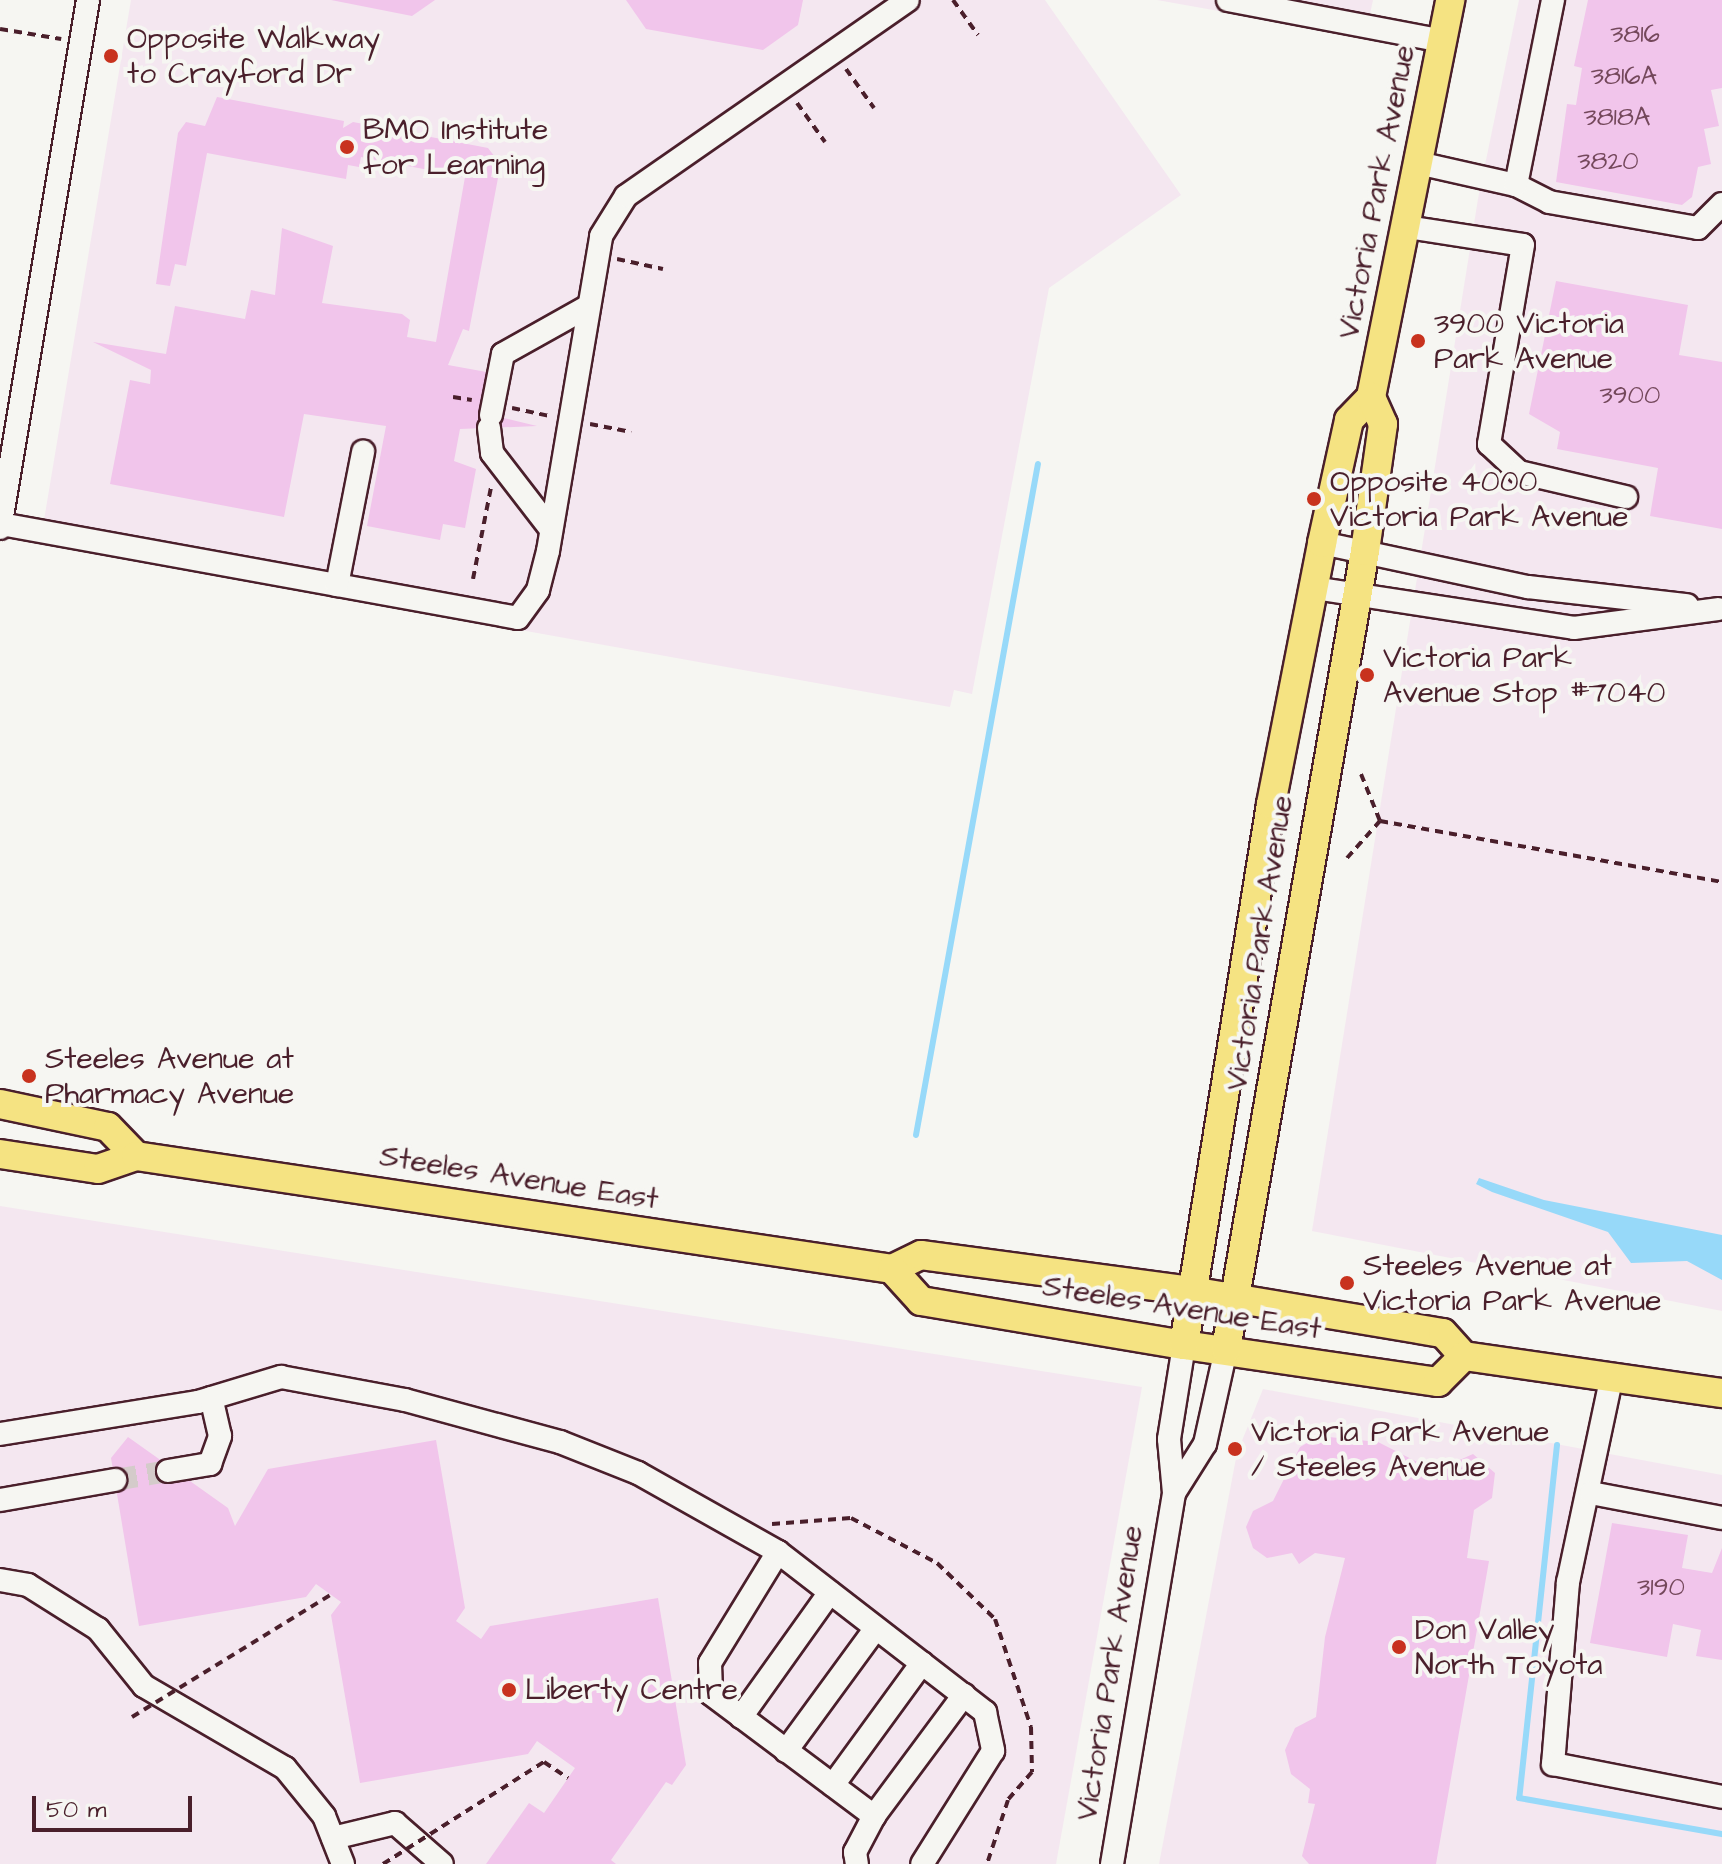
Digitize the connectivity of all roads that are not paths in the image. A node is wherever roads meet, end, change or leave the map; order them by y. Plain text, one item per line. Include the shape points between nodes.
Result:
1 (88, 0) edge
2 (908, 0) edge
3 (1228, 0) edge
4 (1450, 0) edge
5 (1553, 0) edge
6 (1442, 41) junction
7 (1418, 163) junction
8 (1516, 185) junction
9 (1722, 204) edge
10 (1407, 227) junction
11 (589, 306) junction
12 (1371, 397) junction
13 (363, 452) dead end
14 (1626, 497) dead end
15 (0, 526) edge
16 (550, 528) junction
17 (1322, 543) junction
18 (1365, 551) junction
19 (337, 585) junction
20 (1314, 588) junction
21 (1356, 598) junction
22 (1720, 609) edge
23 (0, 1104) edge
24 (0, 1154) edge
25 (136, 1156) junction
26 (892, 1269) junction
27 (1191, 1291) junction
28 (1236, 1298) junction
29 (1184, 1345) junction
30 (1226, 1349) junction
31 (1464, 1356) junction
32 (1611, 1380) junction
33 (211, 1398) junction
34 (1717, 1399) edge
35 (0, 1434) edge
36 (168, 1471) tunnel mouth
37 (115, 1480) tunnel mouth
38 (1174, 1493) junction
39 (1591, 1493) junction
40 (0, 1500) edge
41 (1722, 1518) edge
42 (778, 1552) junction
43 (0, 1580) edge
44 (830, 1592) junction
45 (876, 1628) junction
46 (922, 1663) junction
47 (964, 1695) junction
48 (741, 1717) junction
49 (786, 1751) junction
50 (833, 1785) junction
51 (1722, 1797) edge
52 (874, 1816) junction
53 (333, 1838) junction
54 (343, 1864) edge
55 (442, 1864) edge
56 (857, 1864) edge
57 (922, 1864) edge
58 (1112, 1864) edge

1 - 15 street
2 - 11 street via 626,196 601,236
3 - 6 street
4 - 6 main road, Victoria Park Avenue
5 - 8 street
6 - 7 main road, Victoria Park Avenue
7 - 8 street
7 - 10 main road, Victoria Park Avenue
8 - 9 street via 1549,202 1698,228
10 - 12 main road, Victoria Park Avenue
10 - 14 street via 1523,245 1489,444 1519,472
11 - 16 street
11 - 16 street via 503,354 490,422 492,453
12 - 17 main road, Victoria Park Avenue via 1349,420
12 - 18 main road, Victoria Park Avenue via 1383,424
13 - 19 street
15 - 19 street
16 - 19 street via 538,590 518,618
17 - 18 street
17 - 20 main road, Victoria Park Avenue
18 - 21 main road, Victoria Park Avenue
18 - 22 street via 1528,587
20 - 21 street
20 - 27 main road, Victoria Park Avenue
21 - 22 street via 1574,628
21 - 28 main road, Victoria Park Avenue
23 - 25 main road via 108,1127
24 - 25 main road, Steeles Avenue East via 98,1169
25 - 26 main road, Steeles Avenue East
26 - 27 main road, Steeles Avenue East via 921,1255
26 - 29 main road, Steeles Avenue East via 921,1301
27 - 28 main road, Steeles Avenue East
27 - 29 main road, Victoria Park Avenue
28 - 30 main road, Victoria Park Avenue
28 - 31 main road, Steeles Avenue East via 1443,1333
29 - 30 main road, Steeles Avenue East
29 - 38 street, Victoria Park Avenue via 1169,1439
30 - 31 main road, Steeles Avenue East via 1438,1382
30 - 38 street, Victoria Park Avenue via 1205,1444
31 - 32 main road
32 - 34 main road
32 - 39 street
33 - 35 street
33 - 36 street via 220,1436 210,1464
33 - 42 street via 281,1377 405,1400 560,1442 638,1473
37 - 40 street
38 - 58 street, Victoria Park Avenue
39 - 41 street
39 - 51 street via 1568,1582 1553,1764
42 - 44 street
42 - 48 street via 710,1663 711,1694
43 - 53 street via 28,1585 98,1629 144,1686 285,1768
44 - 45 street
44 - 48 street
45 - 46 street
45 - 49 street
46 - 47 street
46 - 50 street
47 - 52 street
47 - 57 street via 985,1712 993,1751
48 - 49 street
49 - 50 street
50 - 52 street
52 - 56 street via 855,1852
53 - 54 street
53 - 55 street via 395,1823

